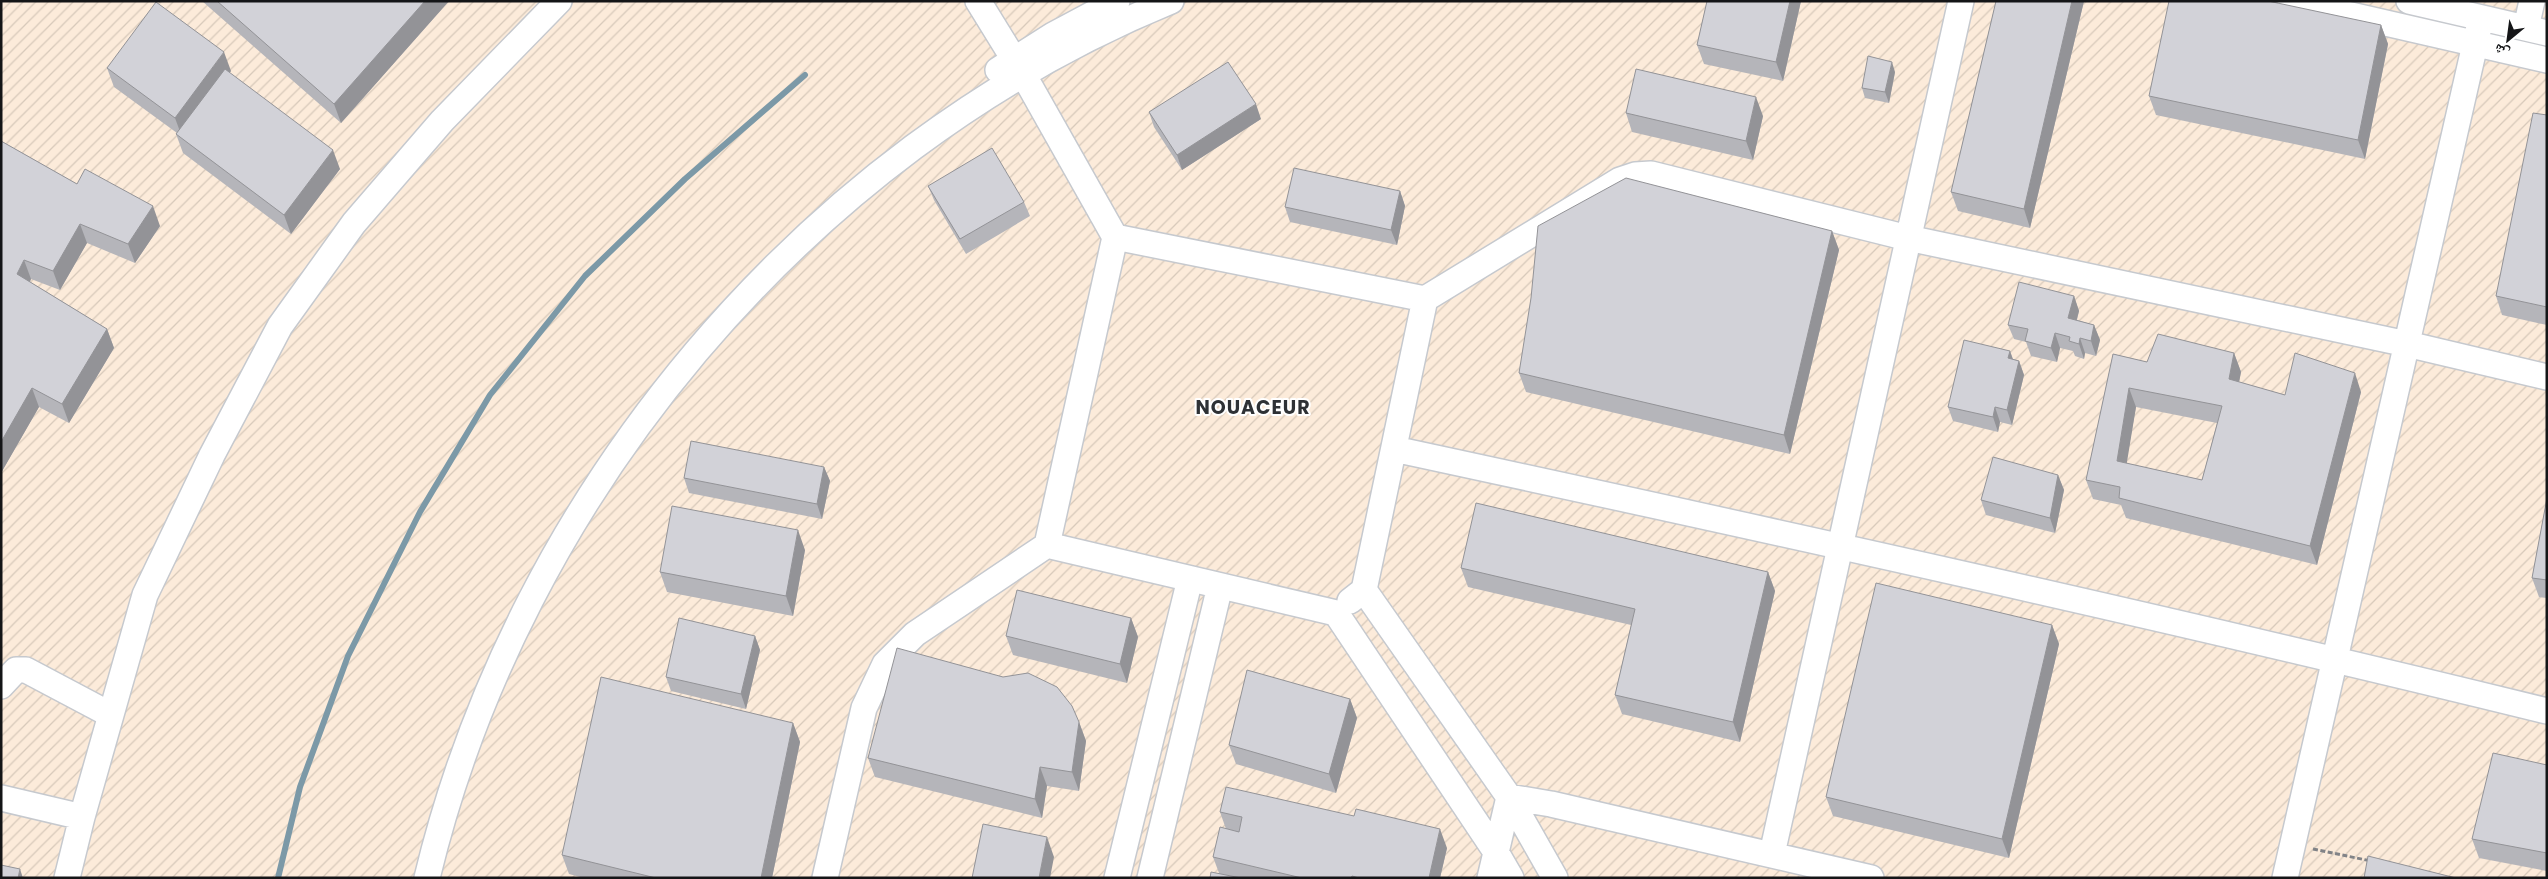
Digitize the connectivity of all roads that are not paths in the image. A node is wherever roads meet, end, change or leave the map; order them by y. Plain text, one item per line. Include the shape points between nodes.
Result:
1 (559, 1) edge
2 (978, 1) edge
3 (1117, 1) edge
4 (1171, 1) edge
5 (1961, 1) edge
6 (2290, 1) edge
7 (2409, 1) edge
8 (2532, 1) edge
9 (2481, 18) junction
10 (2536, 30) edge
11 (2474, 44) junction
12 (2547, 60) edge
13 (1019, 67) junction
14 (1115, 237) junction
15 (1908, 238) junction
16 (1425, 299) junction
17 (2407, 344) junction
18 (2547, 377) edge
19 (1394, 449) junction
20 (1841, 545) junction
21 (1047, 546) junction
22 (1190, 579) junction
23 (1220, 586) junction
24 (1364, 590) junction
25 (1336, 613) junction
26 (2336, 659) junction
27 (1, 686) edge
28 (2547, 711) edge
29 (111, 714) junction
30 (1509, 797) junction
31 (1, 798) edge
32 (82, 817) junction
33 (1496, 852) junction
34 (1772, 854) junction
35 (420, 871) edge
36 (68, 878) edge
37 (825, 878) edge
38 (1117, 878) edge
39 (1150, 878) edge
40 (1490, 878) edge
41 (1511, 878) edge
42 (1555, 878) edge
43 (1871, 878) edge
44 (2285, 878) edge

1 - 29 street via 442,121 354,223 280,326 145,595
2 - 13 street
3 - 13 street via 1053,35
4 - 13 street via 1067,50
5 - 15 street
6 - 11 street
7 - 9 street
8 - 10 street
9 - 10 street
9 - 11 street
11 - 12 street
11 - 17 street
13 - 14 street
13 - 35 street via 842,205 787,255 679,360 605,444 482,664 440,776
14 - 16 street
14 - 21 street
15 - 16 street via 1651,174 1635,174 1620,180
15 - 17 street
15 - 20 street
16 - 19 street
17 - 18 street
17 - 26 street
19 - 20 street
19 - 24 street
20 - 26 street
20 - 34 street
21 - 22 street
21 - 37 street via 914,634 885,664 864,708
22 - 23 street
22 - 38 street
23 - 25 street
23 - 39 street
24 - 25 street
24 - 30 street
25 - 33 street
26 - 28 street
26 - 44 street
27 - 29 street via 16,670 26,670
29 - 32 street
30 - 33 street
30 - 34 street
30 - 42 street
31 - 32 street
32 - 36 street
33 - 40 street
33 - 41 street
34 - 43 street

